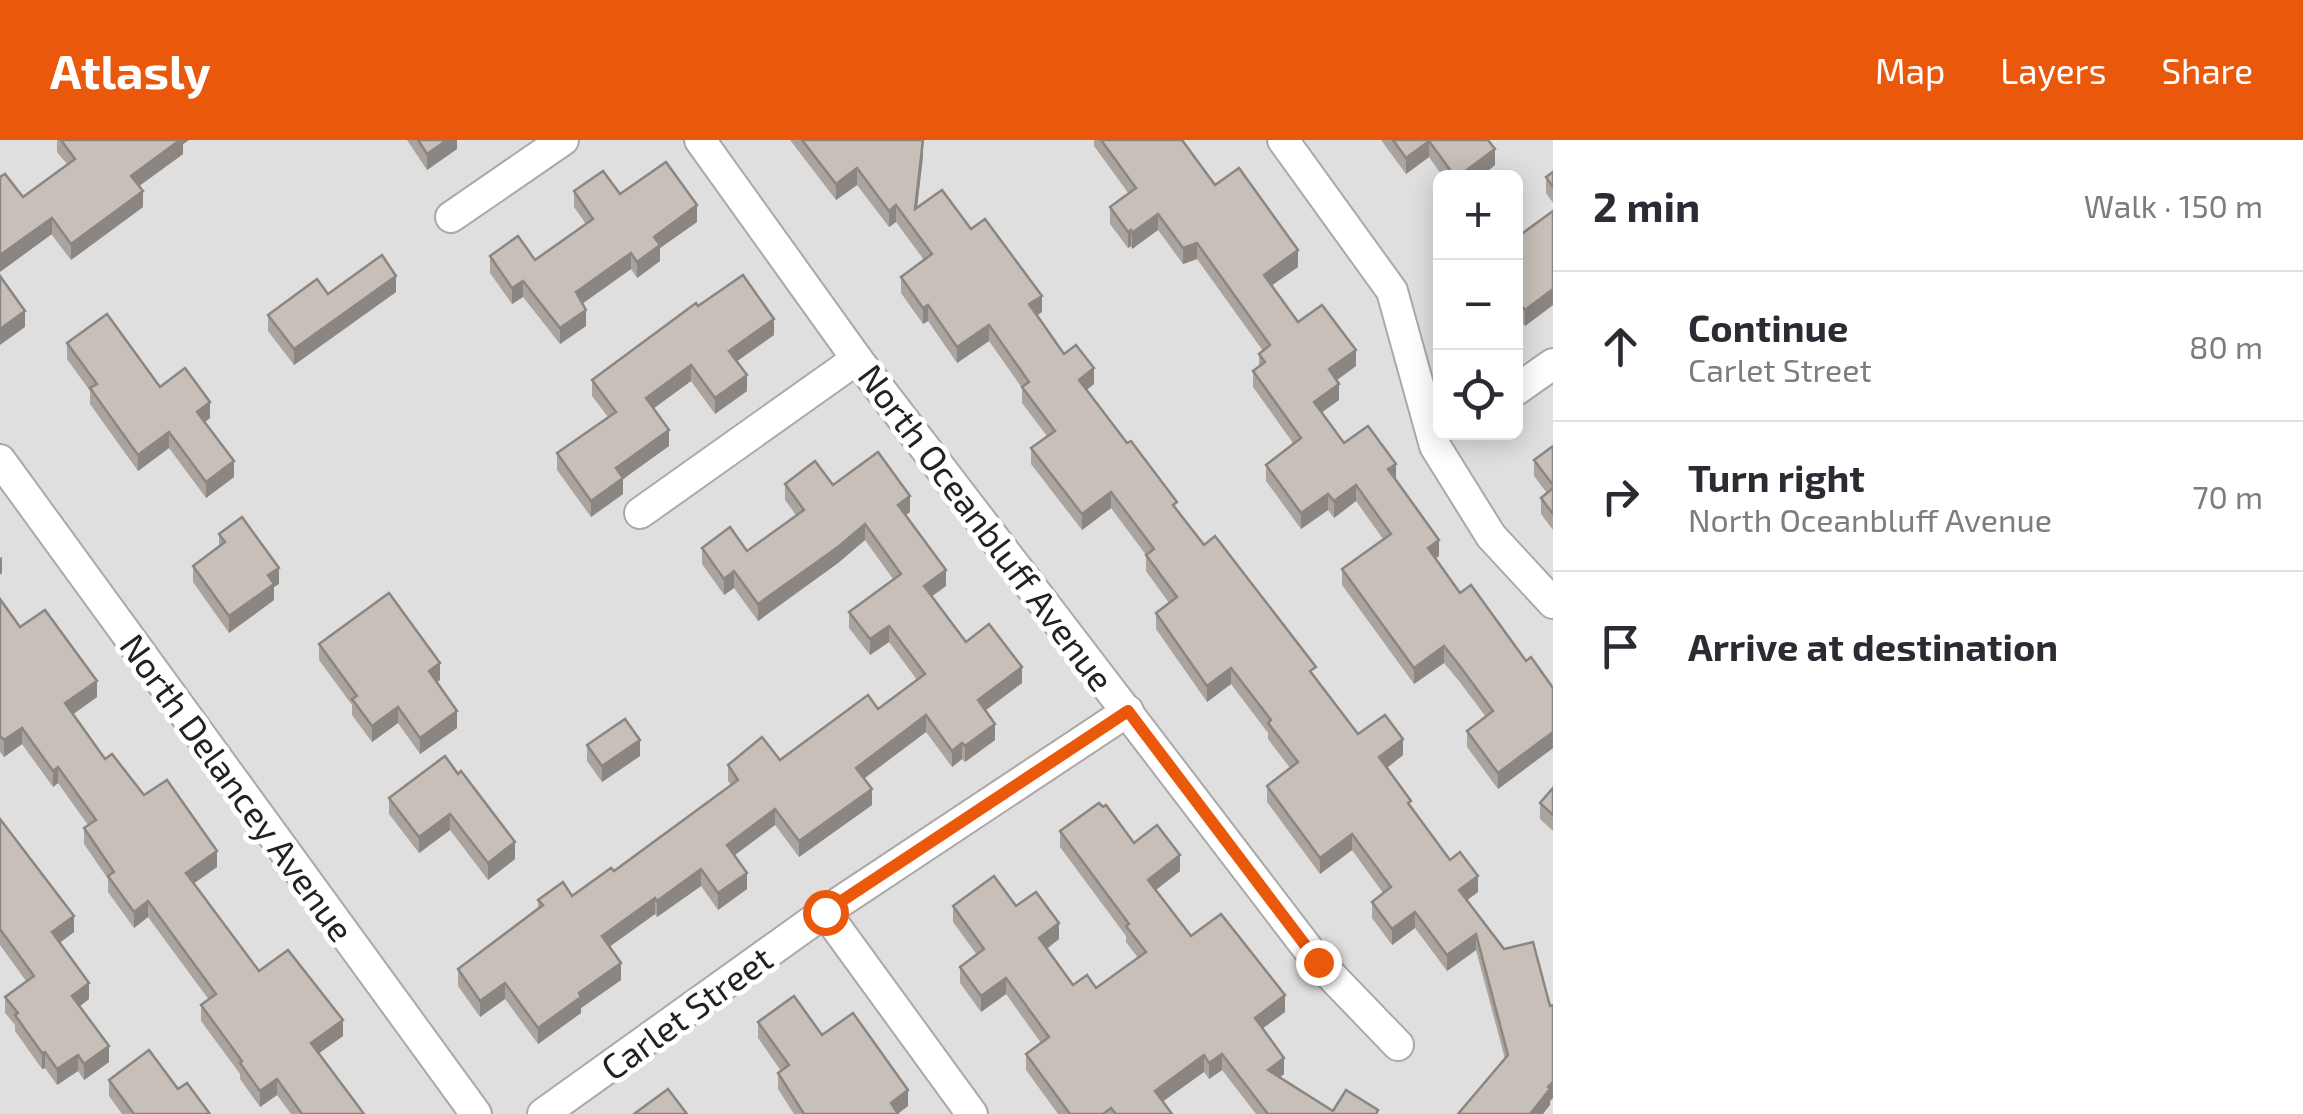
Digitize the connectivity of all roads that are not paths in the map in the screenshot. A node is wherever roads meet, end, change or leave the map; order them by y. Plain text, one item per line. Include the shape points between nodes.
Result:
1 (562, 140) edge
2 (700, 140) edge
3 (1283, 140) edge
4 (450, 217) dead end
5 (858, 359) junction
6 (1553, 364) edge
7 (1523, 385) edge
8 (1433, 408) edge
9 (1444, 440) edge
10 (0, 460) edge
11 (640, 513) dead end
12 (1553, 603) edge
13 (1128, 711) junction
14 (825, 912) junction
15 (1398, 1045) dead end
16 (476, 1114) edge
17 (543, 1114) edge
18 (972, 1114) edge

1 - 4 street
2 - 5 street, North Oceanbluff Avenue
3 - 8 street via 1392,291
5 - 11 street
5 - 13 street, North Oceanbluff Avenue
6 - 7 street
9 - 12 street via 1491,536
10 - 16 street, North Delancey Avenue
13 - 14 street, Carlet Street
13 - 15 street, North Oceanbluff Avenue via 1318,962
14 - 17 street, Carlet Street
14 - 18 street

